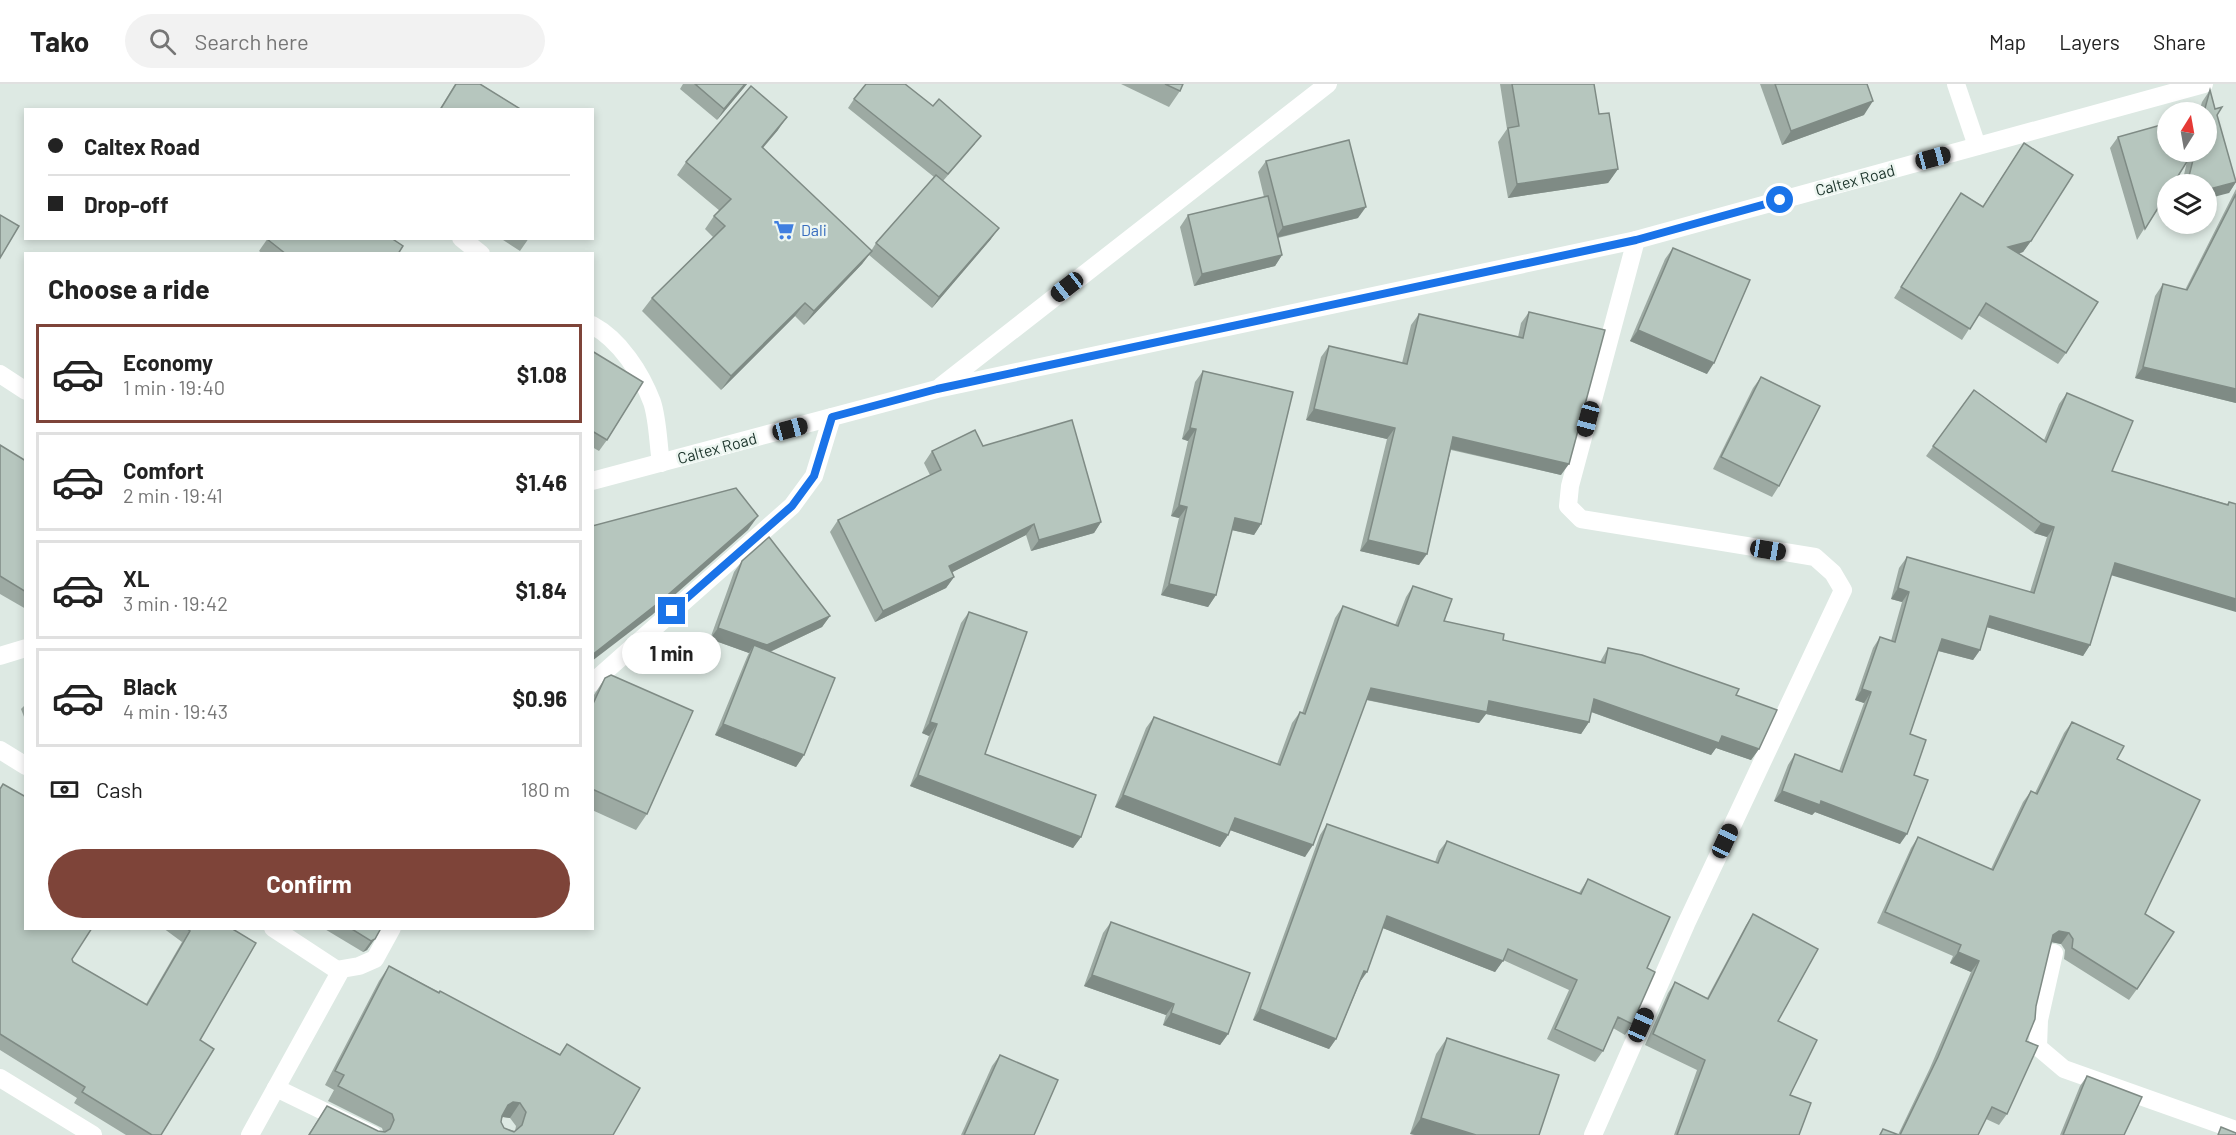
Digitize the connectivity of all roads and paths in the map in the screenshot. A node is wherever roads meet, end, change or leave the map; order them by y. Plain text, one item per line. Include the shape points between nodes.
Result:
1 (1328, 84) edge
2 (1956, 84) edge
3 (2204, 84) edge
4 (1977, 146) junction
5 (464, 240) edge
6 (1636, 240) junction
7 (478, 252) edge
8 (594, 327) edge
9 (0, 375) edge
10 (937, 389) junction
11 (24, 391) edge
12 (832, 417) junction
13 (661, 463) junction
14 (594, 480) edge
15 (24, 649) edge
16 (0, 656) edge
17 (594, 681) edge
18 (0, 750) edge
19 (24, 765) edge
20 (276, 930) edge
21 (391, 930) edge
22 (2054, 953) edge
23 (336, 970) junction
24 (0, 1078) edge
25 (276, 1088) junction
26 (2236, 1130) edge
27 (93, 1135) edge
28 (250, 1135) edge
29 (373, 1135) edge
30 (1593, 1135) edge

1 - 10 street
2 - 4 street
3 - 4 street, Caltex Road
4 - 6 street, Caltex Road
5 - 7 street
6 - 10 street, Caltex Road
6 - 30 street via 1570,486 1568,506 1581,519 1815,558 1833,573 1843,590 1686,924
8 - 13 street via 632,362 652,404
9 - 11 street
10 - 12 street, Caltex Road
12 - 13 street, Caltex Road
12 - 17 street via 814,476 792,506
13 - 14 street, Caltex Road
15 - 16 street
18 - 19 street
20 - 23 street
21 - 23 street via 375,959
22 - 26 street via 2037,1047 2064,1069
23 - 25 street via 340,972
24 - 27 street
25 - 28 street
25 - 29 street

